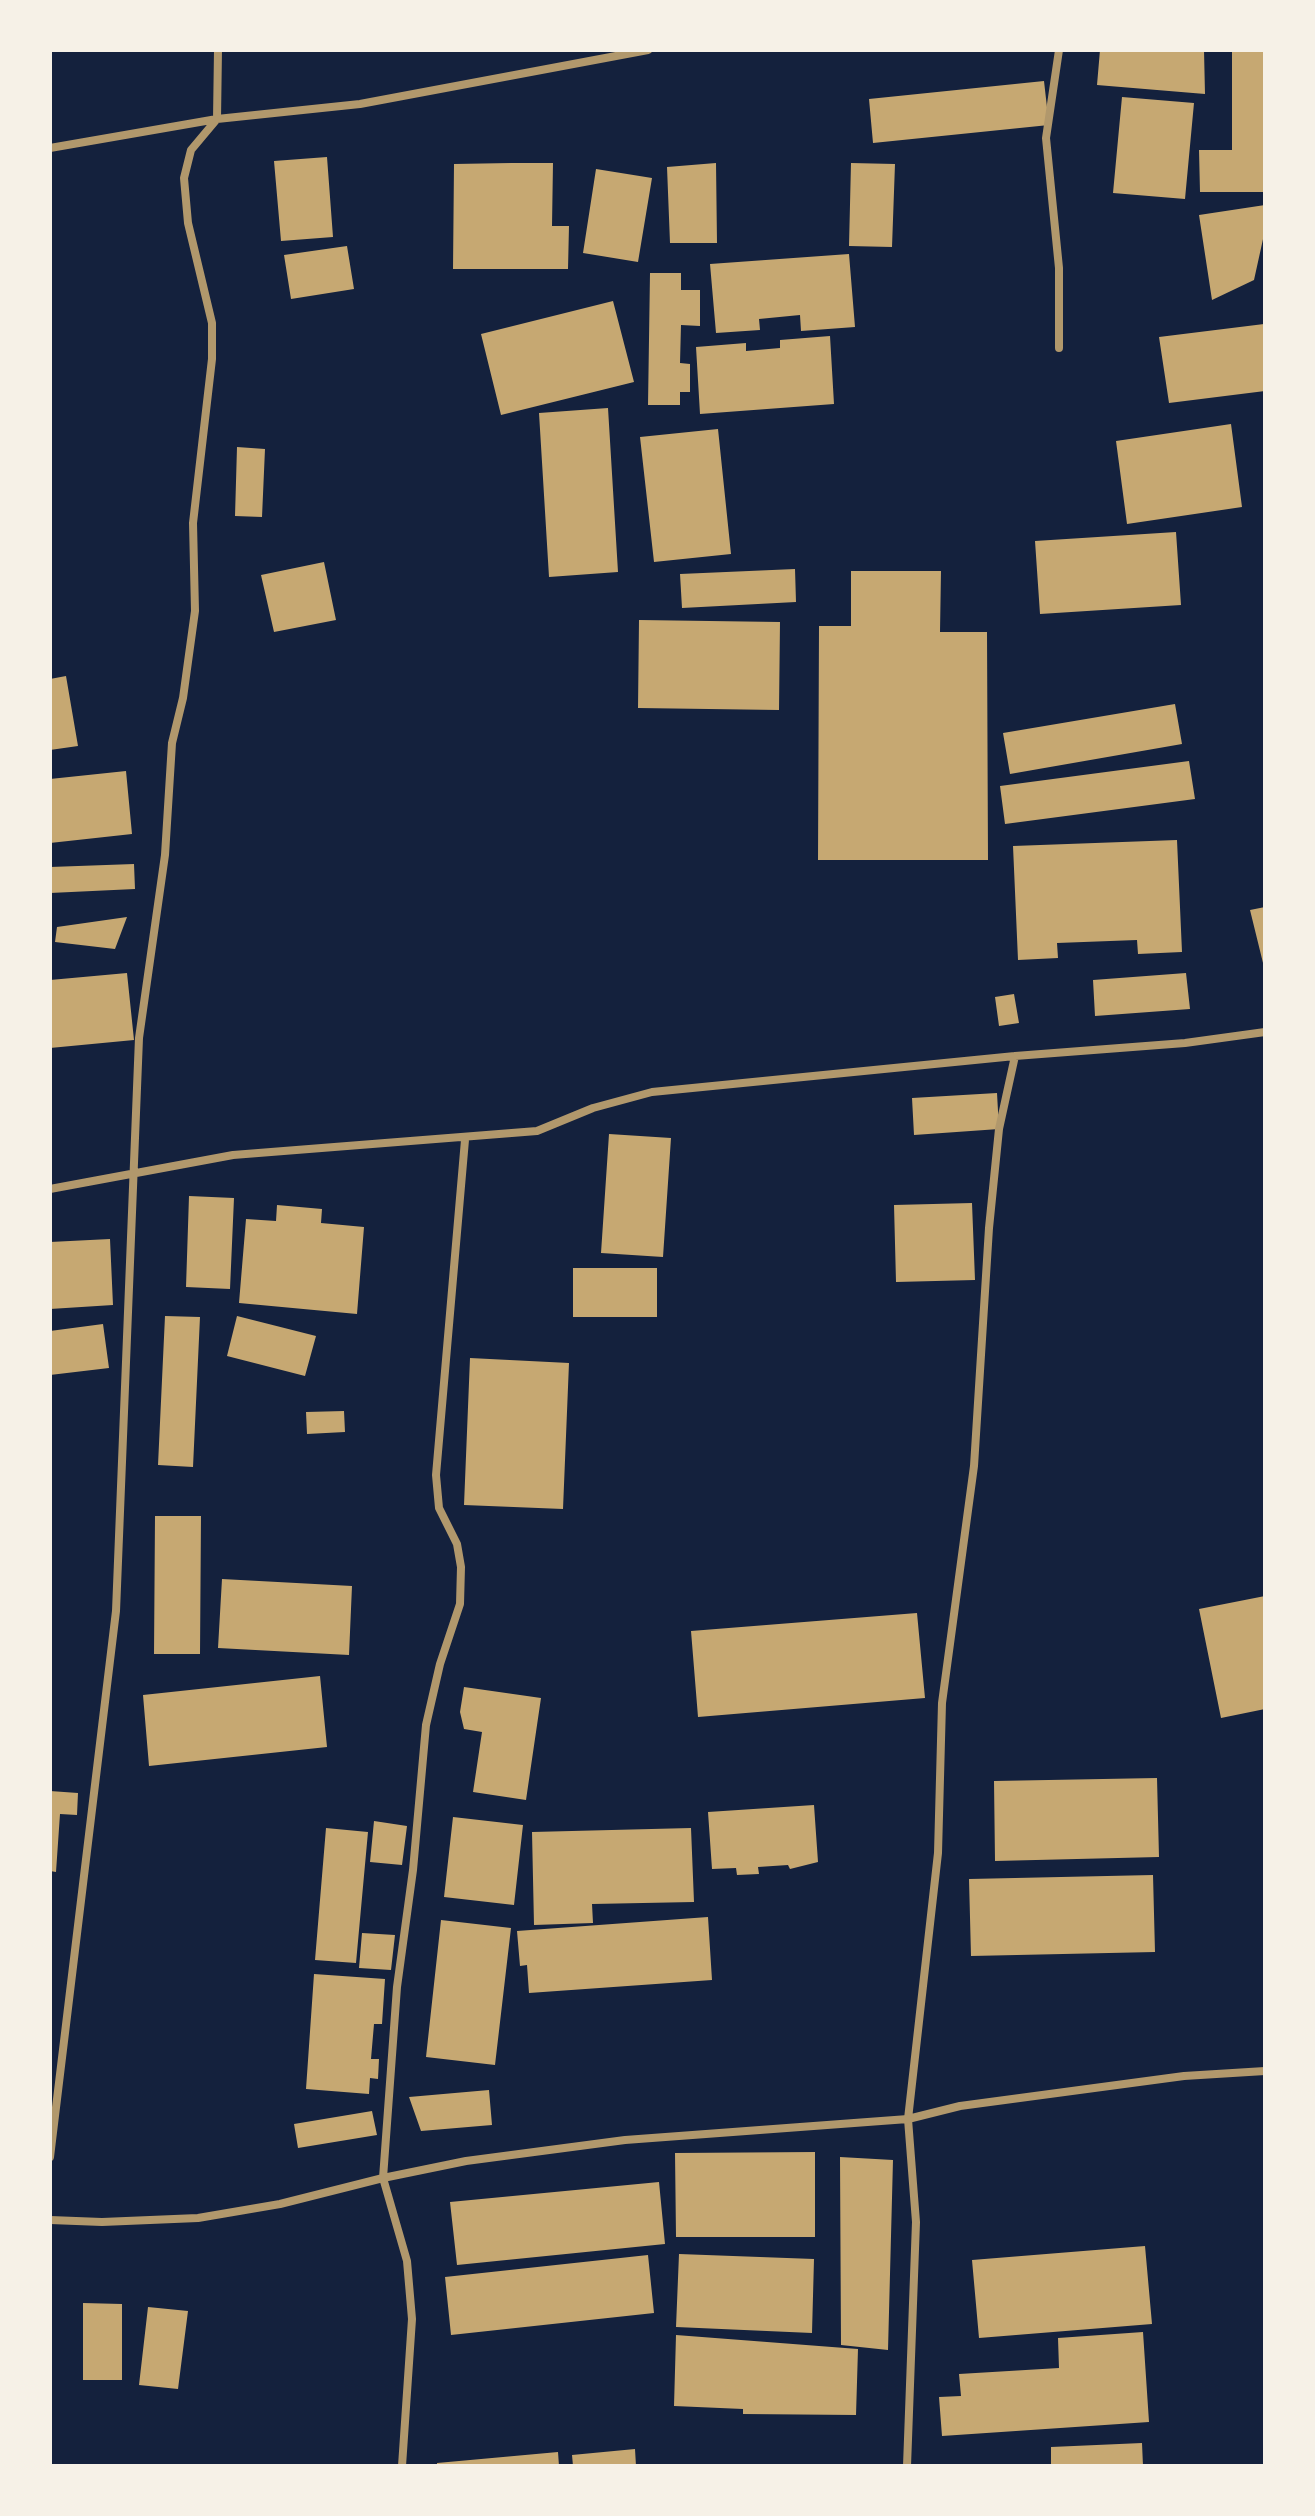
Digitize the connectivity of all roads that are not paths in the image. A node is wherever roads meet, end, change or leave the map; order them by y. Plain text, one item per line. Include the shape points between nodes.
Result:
1 (218, 50) edge
2 (648, 50) edge
3 (1059, 50) edge
4 (217, 119) junction
5 (50, 148) edge
6 (1059, 348) dead end
7 (1265, 1032) edge
8 (1015, 1056) junction
9 (465, 1140) junction
10 (132, 1175) junction
11 (50, 1189) edge
12 (1265, 2071) edge
13 (908, 2119) junction
14 (50, 2157) edge
15 (383, 2178) junction
16 (50, 2220) edge
17 (402, 2466) edge
18 (907, 2466) edge

1 - 4 street
2 - 4 street via 360,104
3 - 6 street via 1046,138 1059,268
4 - 5 street
4 - 10 street via 191,150 184,178 188,223 212,323 212,359 193,523 195,611 172,743 165,855 139,1038
7 - 8 street
8 - 9 street via 652,1092 537,1131
8 - 13 street via 999,1129 989,1228 974,1466 942,1703 938,1853
9 - 10 street via 233,1155
9 - 15 street via 436,1475 439,1508 457,1544 460,1604 426,1725 397,1987
10 - 11 street
10 - 14 street via 116,1611
12 - 13 street via 960,2106
13 - 15 street via 625,2140
13 - 18 street via 916,2222
15 - 16 street via 198,2218
15 - 17 street via 407,2261 412,2319

